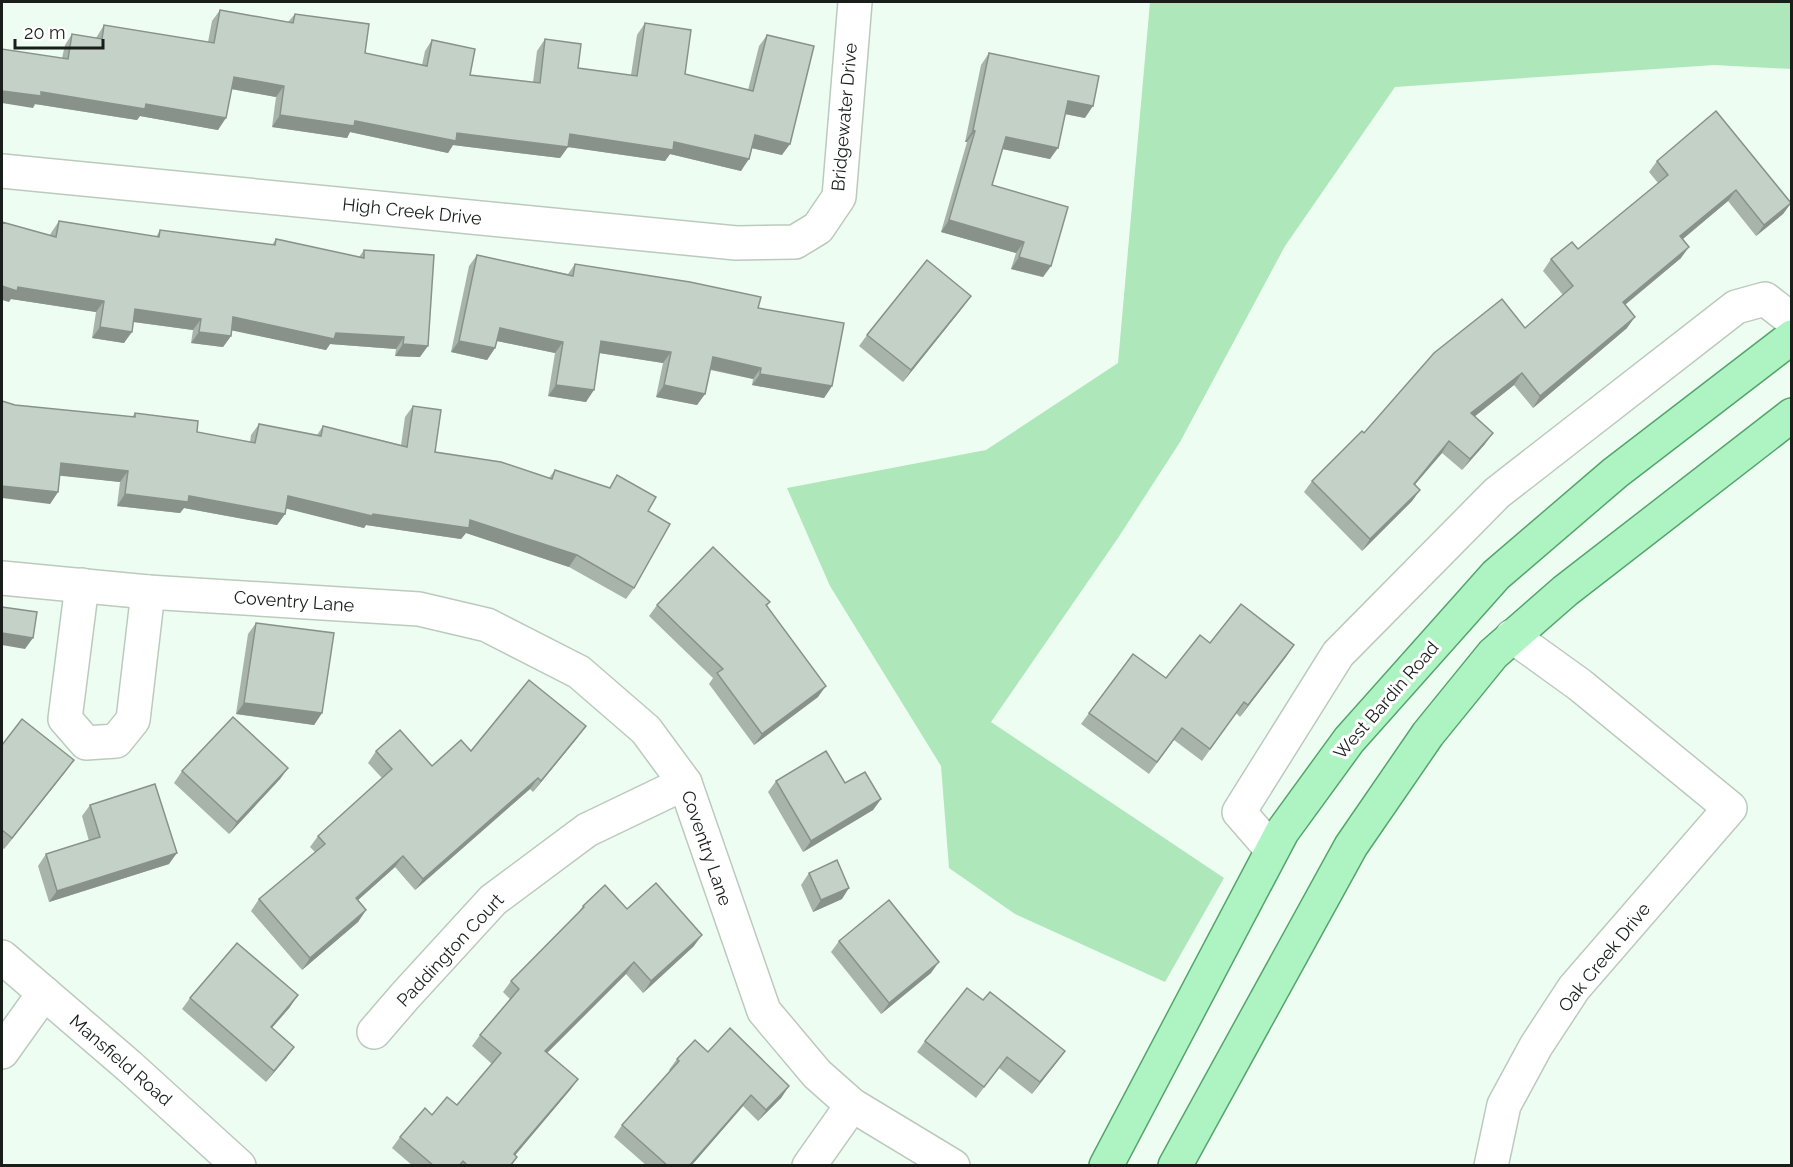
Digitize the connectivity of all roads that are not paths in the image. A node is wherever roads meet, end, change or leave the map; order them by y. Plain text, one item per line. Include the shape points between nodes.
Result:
1 (855, 2) edge
2 (2, 171) edge
3 (818, 228) joint
4 (1791, 320) edge
5 (1791, 337) edge
6 (1791, 415) edge
7 (2, 578) edge
8 (82, 585) junction
9 (148, 592) junction
10 (1512, 636) junction
11 (685, 783) junction
12 (1272, 850) junction
13 (2, 957) edge
14 (44, 993) junction
15 (374, 1032) dead end
16 (2, 1052) edge
17 (852, 1105) junction
18 (239, 1166) edge
19 (809, 1166) edge
20 (953, 1166) edge
21 (1106, 1166) edge
22 (1175, 1166) edge
23 (1491, 1166) edge

1 - 3 street, Bridgewater Drive via 838,197
2 - 3 street, High Creek Drive via 736,243 795,242
4 - 12 street via 1765,299 1736,307 1497,493 1338,654 1239,812
5 - 12 main road, West Bardin Road via 1615,473 1496,575 1349,740
6 - 10 main road
7 - 8 street, Coventry Lane
8 - 9 street, Coventry Lane
8 - 9 street via 65,720 86,742 116,741 133,720
9 - 11 street, Coventry Lane via 419,609 487,625 579,672 646,730
10 - 22 main road via 1428,734 1351,846
10 - 23 street, Oak Creek Drive via 1730,808 1574,988 1504,1105
11 - 15 street, Paddington Court via 587,830 493,900
11 - 17 street, Coventry Lane via 764,1011 817,1074
12 - 21 main road, West Bardin Road
13 - 14 street, Mansfield Road
14 - 16 street
14 - 18 street, Mansfield Road
17 - 19 street
17 - 20 street, Coventry Lane

